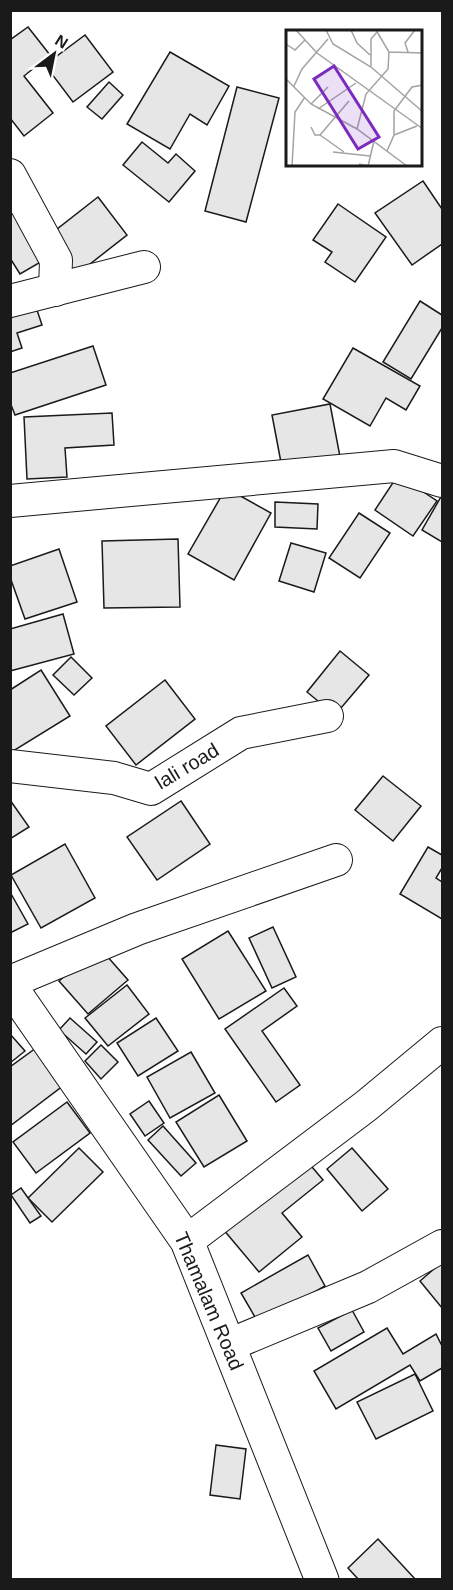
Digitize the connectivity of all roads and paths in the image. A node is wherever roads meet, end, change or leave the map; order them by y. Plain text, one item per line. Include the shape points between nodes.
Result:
1 (10, 175) edge
2 (144, 267) dead end
3 (55, 290) junction
4 (10, 301) edge
5 (442, 481) edge
6 (10, 501) edge
7 (327, 716) dead end
8 (10, 766) edge
9 (336, 861) dead end
10 (10, 982) edge
11 (10, 986) edge
12 (442, 1043) edge
13 (187, 1241) junction
14 (442, 1246) edge
15 (229, 1345) junction
16 (322, 1580) edge

1 - 3 street via 56,260
2 - 3 street
3 - 4 street
5 - 6 street via 394,466
7 - 8 street, lali road via 241,733 151,789 114,778
9 - 10 street via 137,929
11 - 13 street, Thamalam Road
12 - 13 street via 366,1106
13 - 15 street, Thamalam Road
14 - 15 street via 368,1287
15 - 16 street, Thamalam Road

